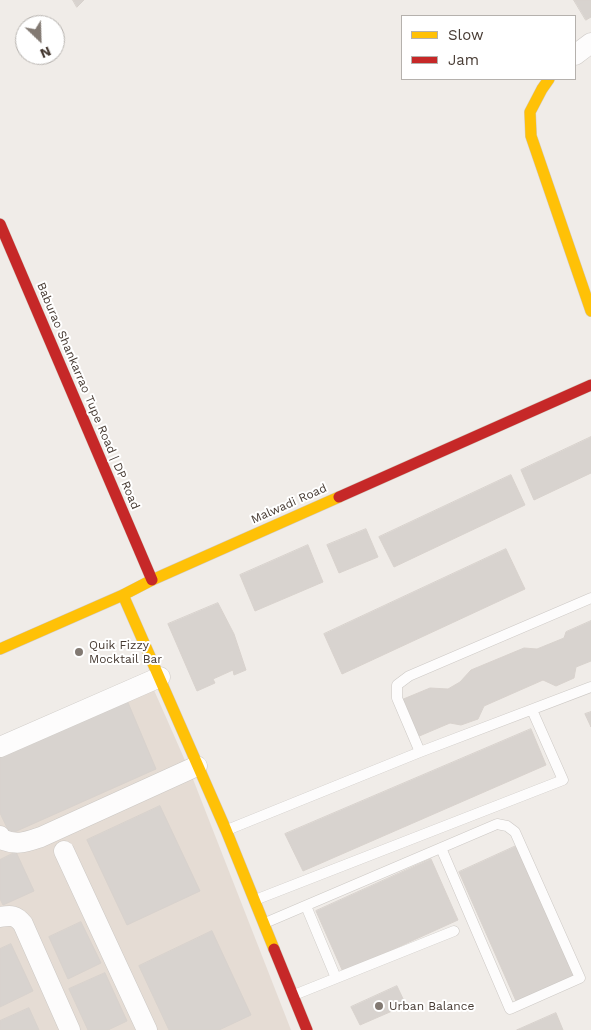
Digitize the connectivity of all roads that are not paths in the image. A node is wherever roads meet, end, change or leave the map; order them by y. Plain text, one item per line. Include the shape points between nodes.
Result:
1 (591, 43) edge
2 (576, 54) edge
3 (548, 80) edge
4 (0, 224) edge
5 (591, 311) edge
6 (591, 385) edge
7 (152, 580) junction
8 (123, 595) junction
9 (591, 598) edge
10 (0, 649) edge
11 (160, 677) junction
12 (591, 687) edge
13 (532, 710) junction
14 (0, 747) edge
15 (420, 752) junction
16 (197, 766) junction
17 (226, 830) junction
18 (0, 836) edge
19 (441, 848) junction
20 (64, 851) dead end
21 (255, 900) junction
22 (306, 906) junction
23 (0, 917) edge
24 (264, 924) junction
25 (454, 931) dead end
26 (336, 978) junction
27 (293, 995) junction
28 (70, 1030) edge
29 (147, 1030) edge
30 (306, 1030) edge

1 - 2 street
3 - 5 street via 530,112 531,136
4 - 7 street, Baburao Shankarrao Tupe Road | DP Road
6 - 7 street, Malwadi Road
7 - 8 street, Malwadi Road
8 - 10 street, Malwadi Road
8 - 11 street
9 - 15 lane via 409,676 397,685 397,698
11 - 14 street
11 - 16 street
12 - 13 lane
13 - 15 lane
13 - 21 lane via 563,780
15 - 17 lane
16 - 17 street
16 - 18 street via 41,837 23,843 9,843
17 - 21 street
19 - 19 lane via 497,824 515,832 580,978 510,1009
19 - 22 lane
20 - 29 street
21 - 24 street
22 - 24 lane
22 - 26 lane
23 - 28 street via 12,916 23,924
24 - 27 street
25 - 26 lane
26 - 27 lane
27 - 30 street

